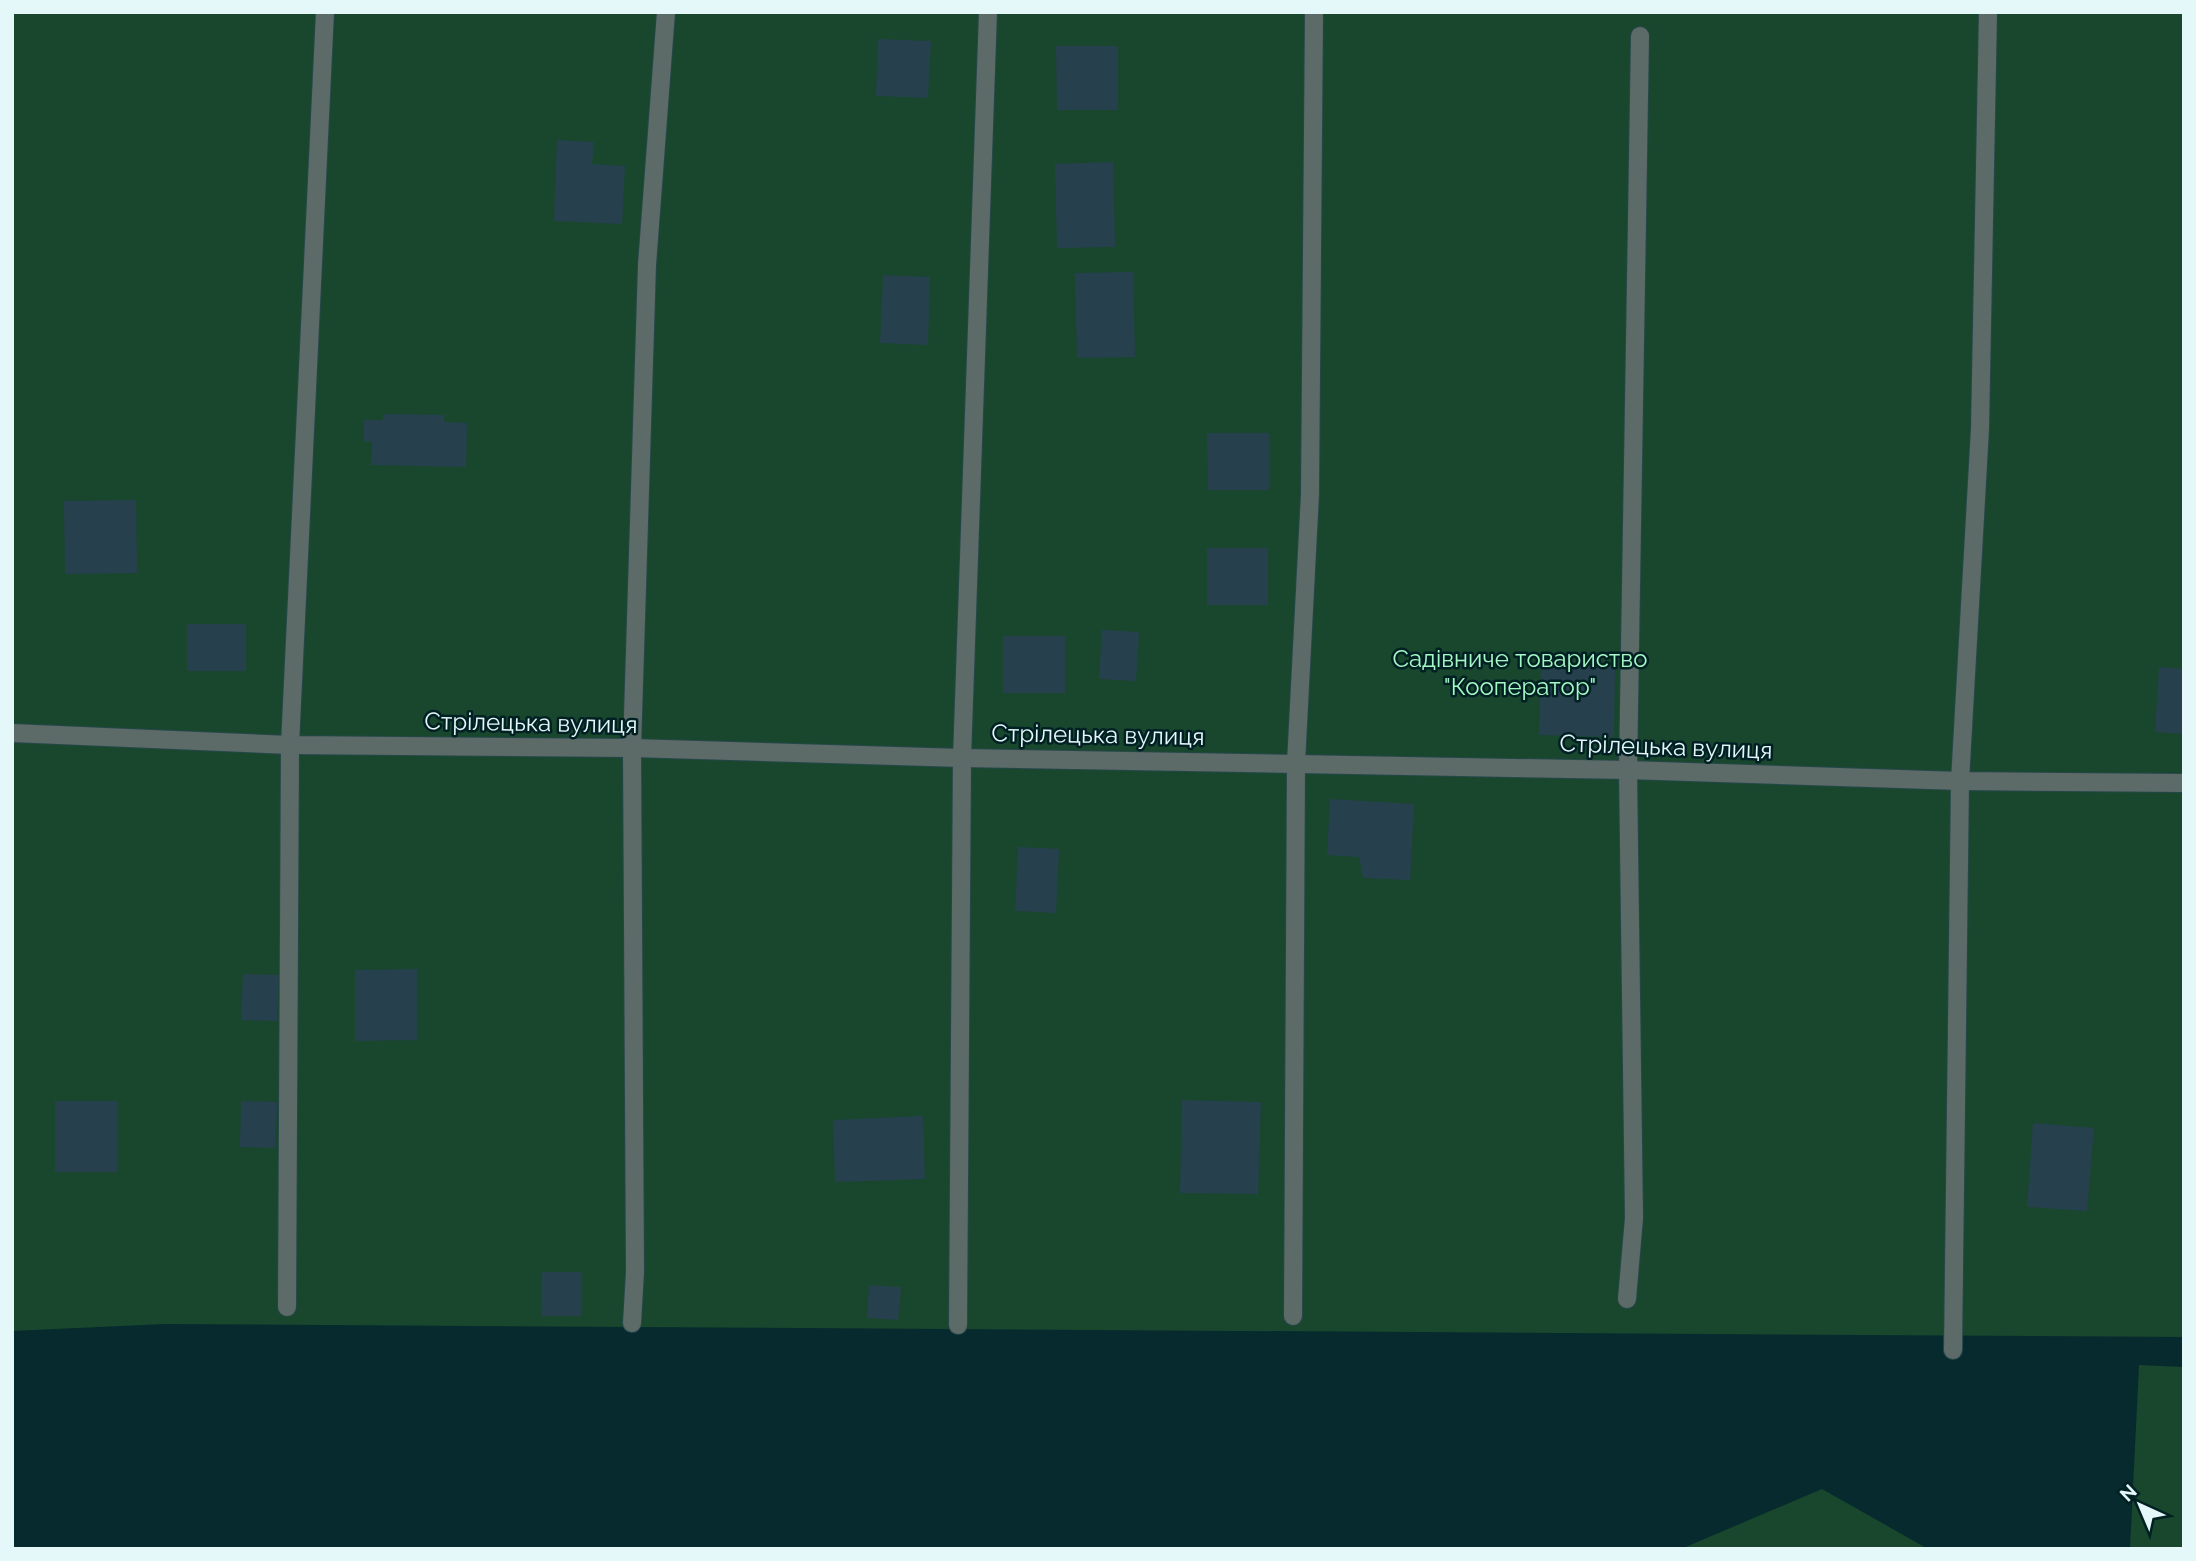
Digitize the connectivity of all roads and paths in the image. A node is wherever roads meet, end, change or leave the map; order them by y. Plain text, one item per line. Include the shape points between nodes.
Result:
1 (325, 12) edge
2 (666, 12) edge
3 (988, 12) edge
4 (1314, 12) edge
5 (1989, 12) edge
6 (1640, 36) dead end
7 (12, 733) edge
8 (290, 745) junction
9 (632, 748) junction
10 (962, 758) junction
11 (1296, 763) junction
12 (1628, 770) junction
13 (1960, 781) junction
14 (2184, 783) edge
15 (1627, 1299) dead end
16 (287, 1307) dead end
17 (1293, 1316) dead end
18 (632, 1323) dead end
19 (958, 1325) dead end
20 (1953, 1350) dead end

1 - 8 street
2 - 9 street via 647,265
3 - 10 street
4 - 11 street via 1310,494
5 - 13 street via 1980,429
6 - 12 street
7 - 8 street, Стрілецька вулиця
8 - 9 street, Стрілецька вулиця
8 - 16 street
9 - 10 street, Стрілецька вулиця
9 - 18 street
10 - 11 street, Стрілецька вулиця
10 - 19 street
11 - 12 street, Стрілецька вулиця
11 - 17 street
12 - 13 street, Стрілецька вулиця
12 - 15 street via 1634,1218
13 - 14 street, Стрілецька вулиця
13 - 20 street

